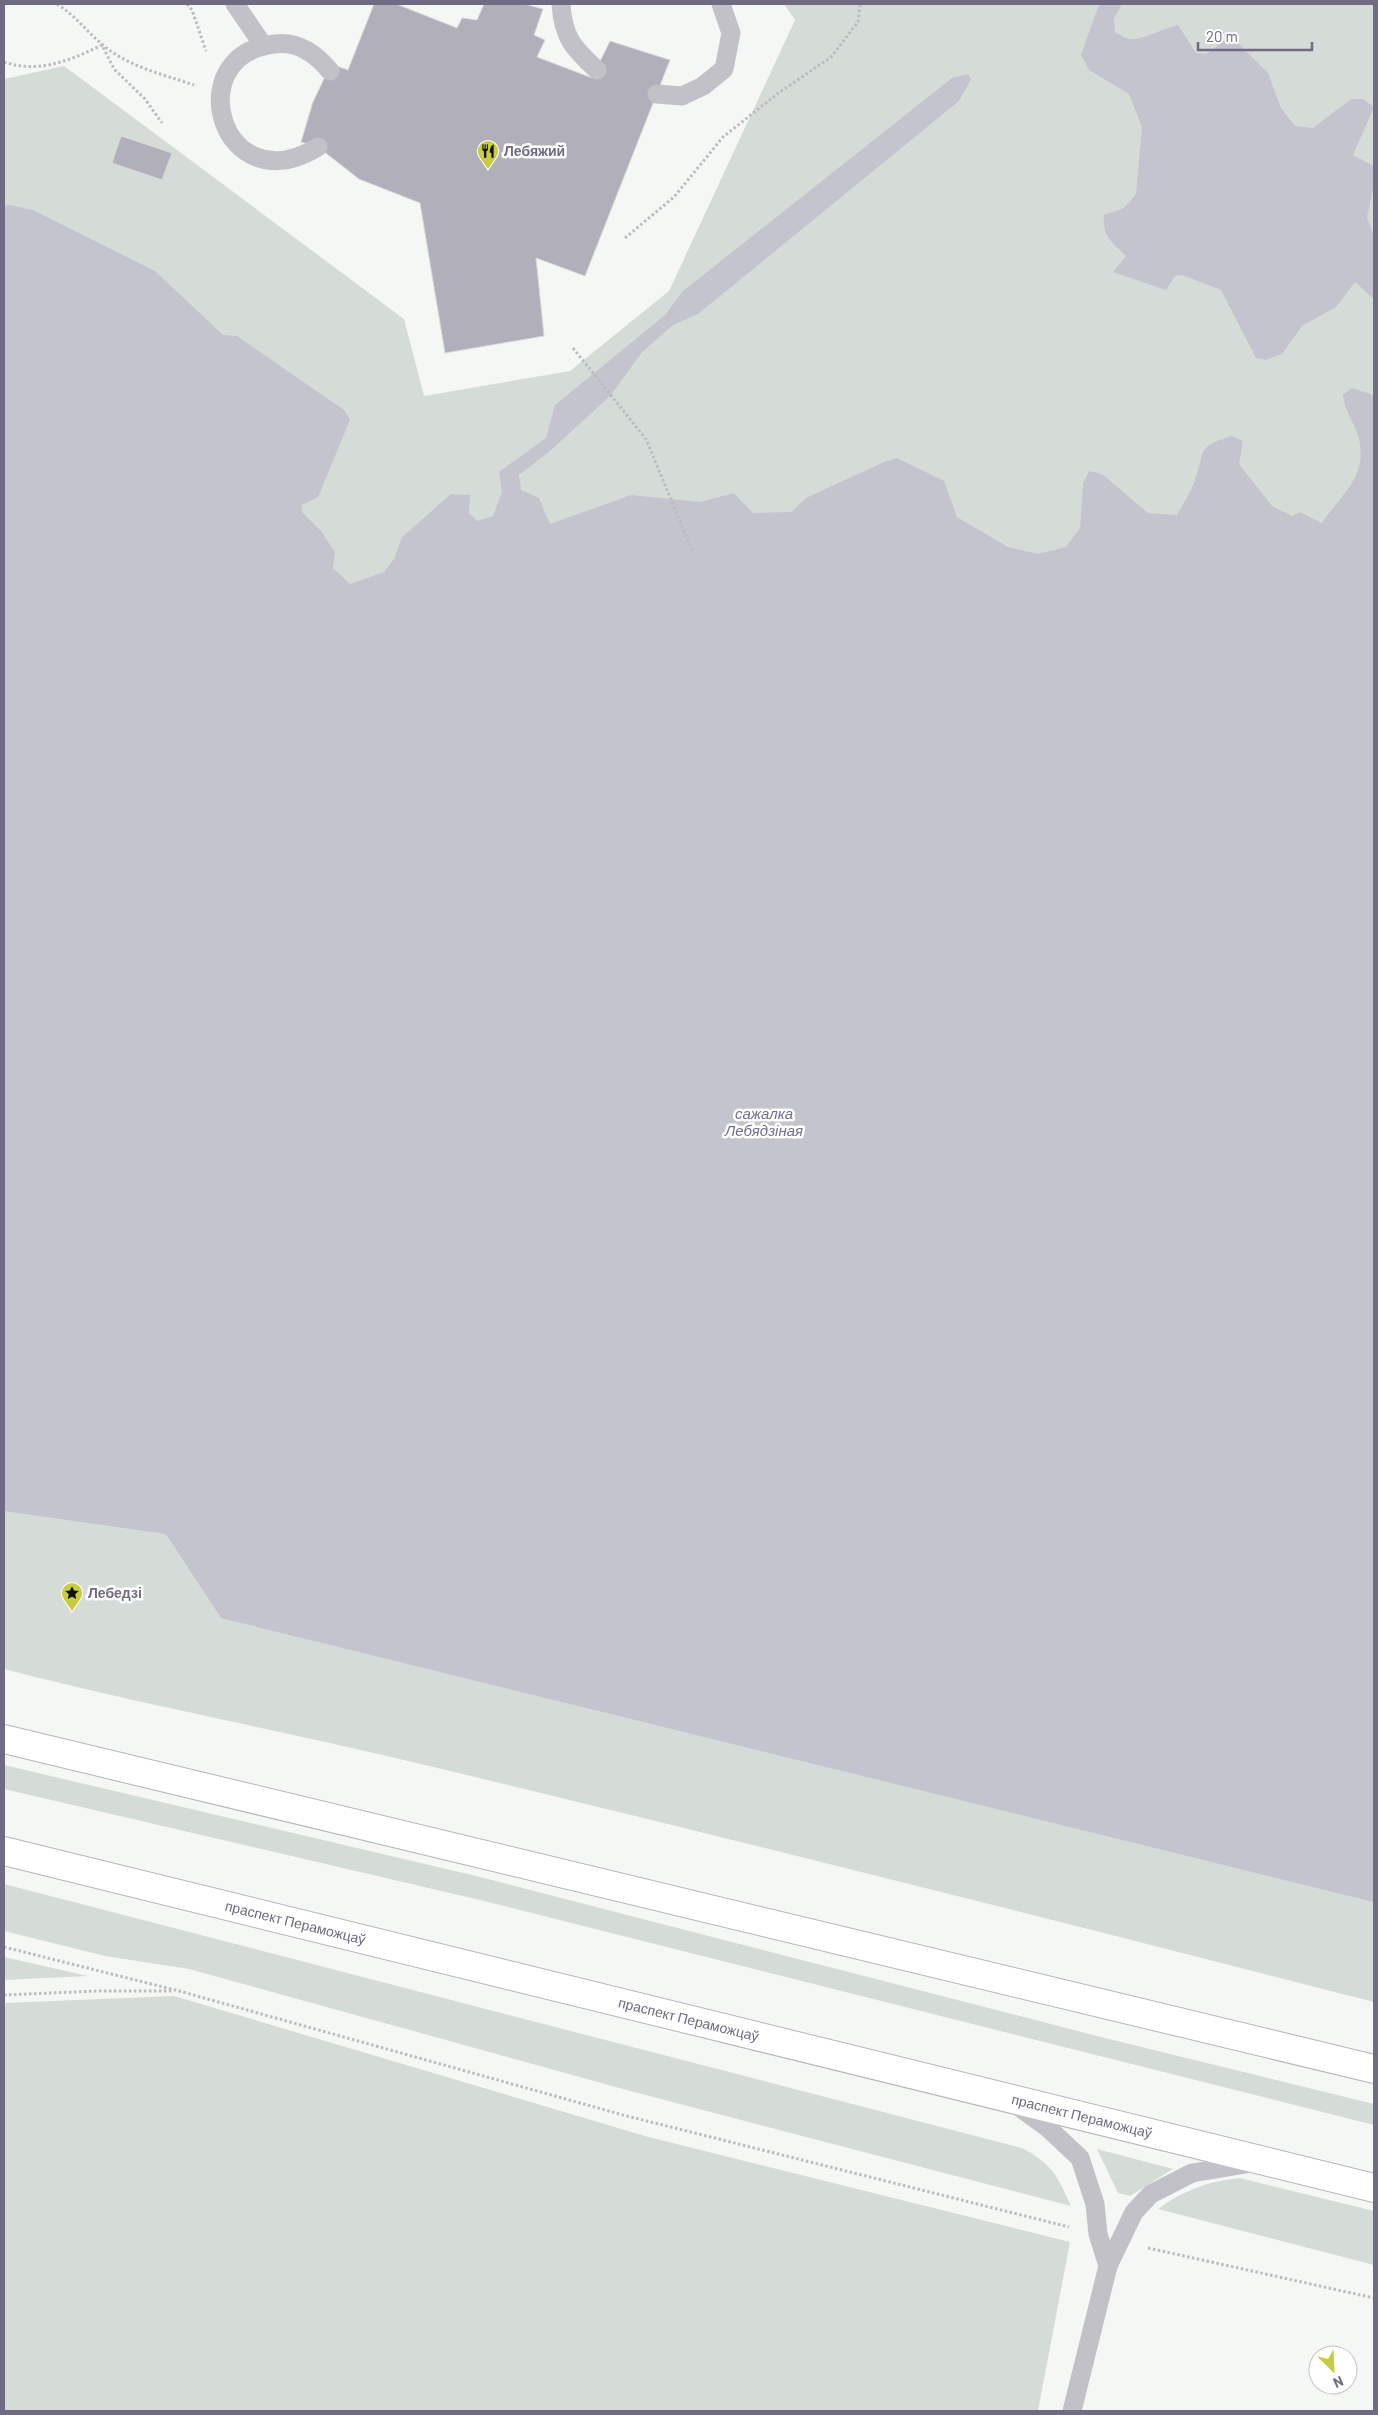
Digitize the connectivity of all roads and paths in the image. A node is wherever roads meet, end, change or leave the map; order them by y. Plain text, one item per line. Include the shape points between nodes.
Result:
1 (57, 4) edge
2 (187, 4) edge
3 (235, 4) edge
4 (561, 4) edge
5 (722, 4) edge
6 (860, 4) edge
7 (102, 45) junction
8 (263, 45) junction
9 (206, 57) dead end
10 (4, 62) edge
11 (597, 70) dead end
12 (330, 71) dead end
13 (196, 86) dead end
14 (657, 94) dead end
15 (162, 123) dead end
16 (318, 147) dead end
17 (625, 238) dead end
18 (573, 348) dead end
19 (693, 553) dead end
20 (4, 1740) edge
21 (4, 1851) edge
22 (4, 1947) edge
23 (179, 1991) junction
24 (4, 1995) edge
25 (1374, 2069) edge
26 (1002, 2095) junction
27 (1265, 2161) junction
28 (1374, 2188) edge
29 (1070, 2228) dead end
30 (1145, 2248) dead end
31 (1108, 2266) junction
32 (1374, 2298) edge
33 (1072, 2411) edge

1 - 7 path via 73,14
2 - 9 path via 206,49
3 - 8 lane
4 - 11 lane via 563,26 578,53
5 - 14 lane via 731,33 724,70 703,86 682,96
6 - 17 path via 858,22 831,57 722,137 674,197
7 - 10 path via 68,61 37,67
7 - 13 path via 132,64
7 - 15 path via 114,69 145,99
8 - 12 lane via 283,43 303,47 320,58
8 - 16 lane via 246,53 232,66 223,82 222,120 231,137 244,150 261,159 301,158
18 - 19 path via 646,439
20 - 25 main road
21 - 26 main road, праспект Пераможцаў
22 - 23 path
23 - 24 path
23 - 29 path via 623,2115
26 - 27 main road, праспект Пераможцаў
26 - 31 lane via 1048,2128 1080,2158
27 - 28 main road, праспект Пераможцаў
27 - 31 lane via 1192,2173 1151,2194 1134,2212
30 - 32 path
31 - 33 lane

